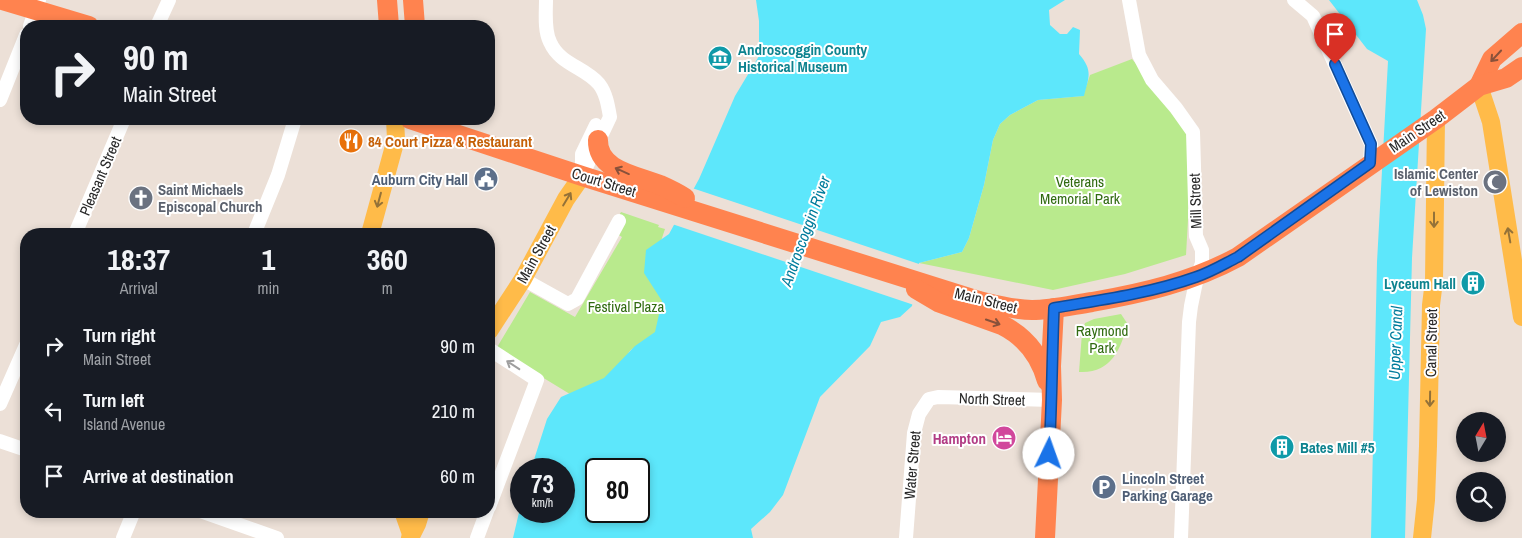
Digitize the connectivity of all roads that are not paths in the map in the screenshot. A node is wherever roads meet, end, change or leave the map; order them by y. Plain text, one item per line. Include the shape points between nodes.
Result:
1 (2, 0) edge
2 (169, 0) edge
3 (387, 0) edge
4 (413, 0) edge
5 (546, 0) edge
6 (1129, 0) edge
7 (1294, 0) edge
8 (35, 12) edge
9 (66, 20) edge
10 (160, 20) edge
11 (389, 20) edge
12 (415, 20) edge
13 (1522, 33) edge
14 (20, 50) edge
15 (1522, 67) edge
16 (1479, 86) junction
17 (0, 100) edge
18 (608, 106) junction
19 (1429, 123) junction
20 (121, 125) edge
21 (293, 125) edge
22 (396, 125) edge
23 (429, 125) edge
24 (453, 125) edge
25 (466, 137) junction
26 (598, 140) junction
27 (1374, 160) junction
28 (582, 176) junction
29 (660, 192) junction
30 (619, 221) dead end
31 (78, 228) edge
32 (256, 228) edge
33 (372, 228) edge
34 (798, 243) joint
35 (1197, 277) junction
36 (523, 279) junction
37 (949, 299) junction
38 (1054, 308) junction
39 (1522, 317) edge
40 (495, 322) edge
41 (495, 353) edge
42 (20, 359) edge
43 (932, 397) joint
44 (1052, 400) junction
45 (0, 404) edge
46 (0, 441) edge
47 (20, 448) edge
48 (495, 491) edge
49 (131, 518) edge
50 (220, 518) edge
51 (405, 518) edge
52 (419, 518) edge
53 (484, 518) edge
54 (411, 536) edge
55 (123, 538) edge
56 (277, 538) edge
57 (477, 538) edge
58 (906, 538) edge
59 (1045, 538) edge
60 (1181, 538) edge
61 (1422, 538) edge

1 - 8 highway
2 - 10 street
3 - 11 highway
4 - 12 highway
5 - 18 street via 549,42 563,59 600,85
6 - 35 street, Mill Street via 1139,55 1152,80 1193,132 1196,236 1202,250 1202,264
7 - 27 street via 1313,16 1371,144
8 - 9 highway
13 -> 16 highway, Main Street via 1492,59
14 - 17 street
15 - 16 highway, Main Street via 1506,78
16 - 19 highway, Main Street
39 -> 16 main road via 1490,122
18 - 26 street via 610,116
18 - 28 street via 582,154
19 - 27 highway, Main Street
19 -> 61 main road, Canal Street via 1434,281
20 - 31 street, Pleasant Street
21 - 32 street via 278,175
22 -> 33 main road via 396,139
23 - 25 highway, Court Street
24 - 25 highway
25 - 28 highway, Court Street
26 - 28 street
29 -> 26 highway via 613,167 601,155
27 - 35 highway, Main Street via 1238,257
28 - 29 highway, Court Street
36 -> 28 main road, Main Street
29 - 34 highway, Court Street via 715,217
30 - 36 street via 577,299 568,304
34 - 37 highway, Main Street via 896,275
35 - 38 highway, Main Street via 1122,296
35 - 60 street, Mill Street via 1189,322
36 - 40 main road, Main Street
37 - 38 highway, Main Street via 1020,309
37 -> 44 highway via 1025,340 1041,364
38 - 44 highway
48 -> 41 street via 537,380
42 - 45 street
43 - 44 street, North Street
43 - 58 street, Water Street via 924,404 914,431
44 - 59 highway
46 - 47 street
49 - 55 street
50 - 56 street
51 - 54 main road
52 - 54 main road
53 - 57 street

